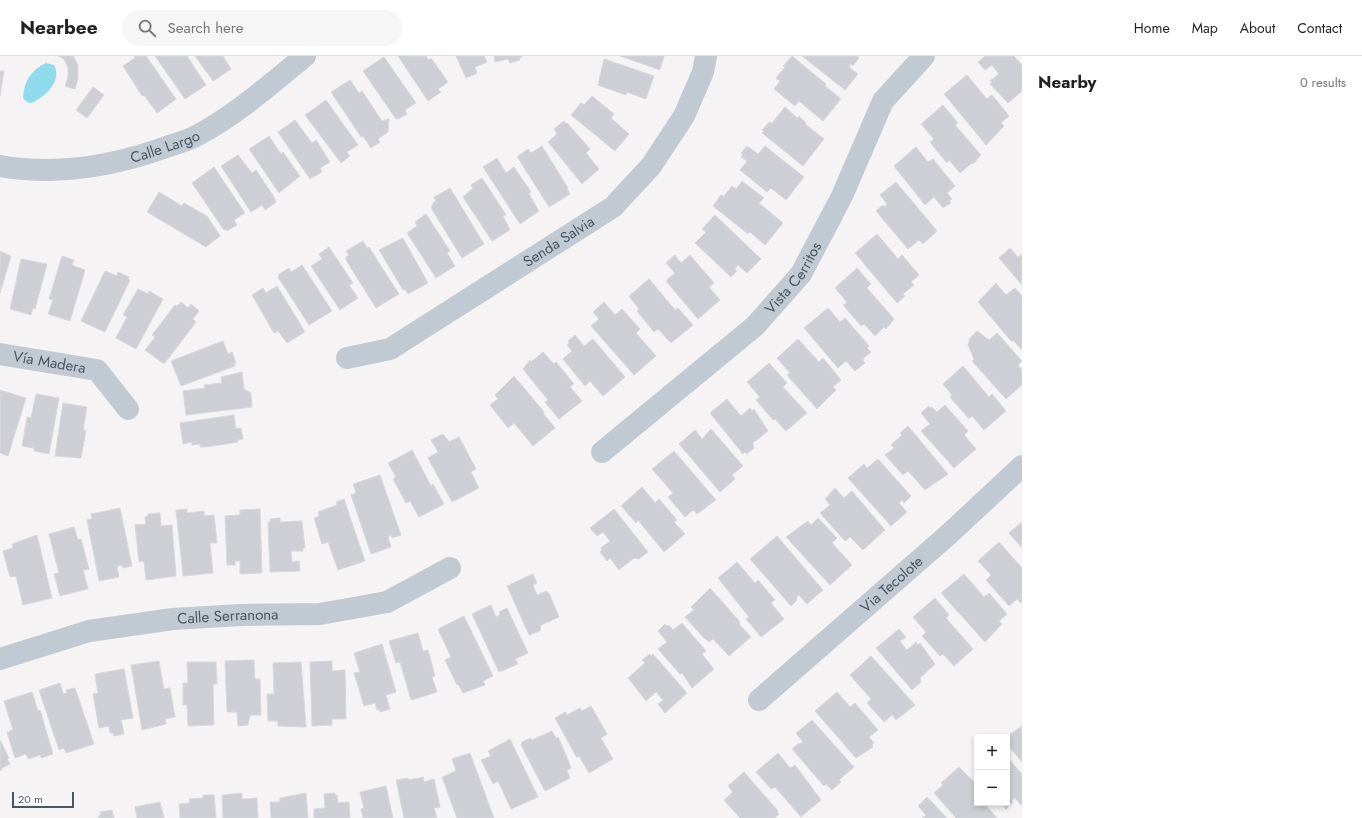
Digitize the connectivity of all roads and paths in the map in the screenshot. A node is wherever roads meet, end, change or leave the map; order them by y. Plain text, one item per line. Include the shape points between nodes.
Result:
1 (305, 56) edge
2 (706, 56) edge
3 (924, 56) edge
4 (0, 166) edge
5 (0, 354) edge
6 (346, 358) dead end
7 (128, 409) dead end
8 (602, 452) dead end
9 (1022, 466) edge
10 (450, 568) dead end
11 (0, 659) edge
12 (759, 700) dead end

1 - 4 street, Calle Largo via 255,97 197,136 144,155 87,168 27,171
2 - 6 street, Senda Salvia via 703,72 684,116 651,166 613,207 390,349
3 - 8 street, Vista Cerritos via 884,101 842,196 800,274 755,326
5 - 7 street, Vía Madera via 97,370
9 - 12 street, Via Tecolote via 948,535
10 - 11 street, Calle Serranona via 387,602 320,614 173,619 89,631

